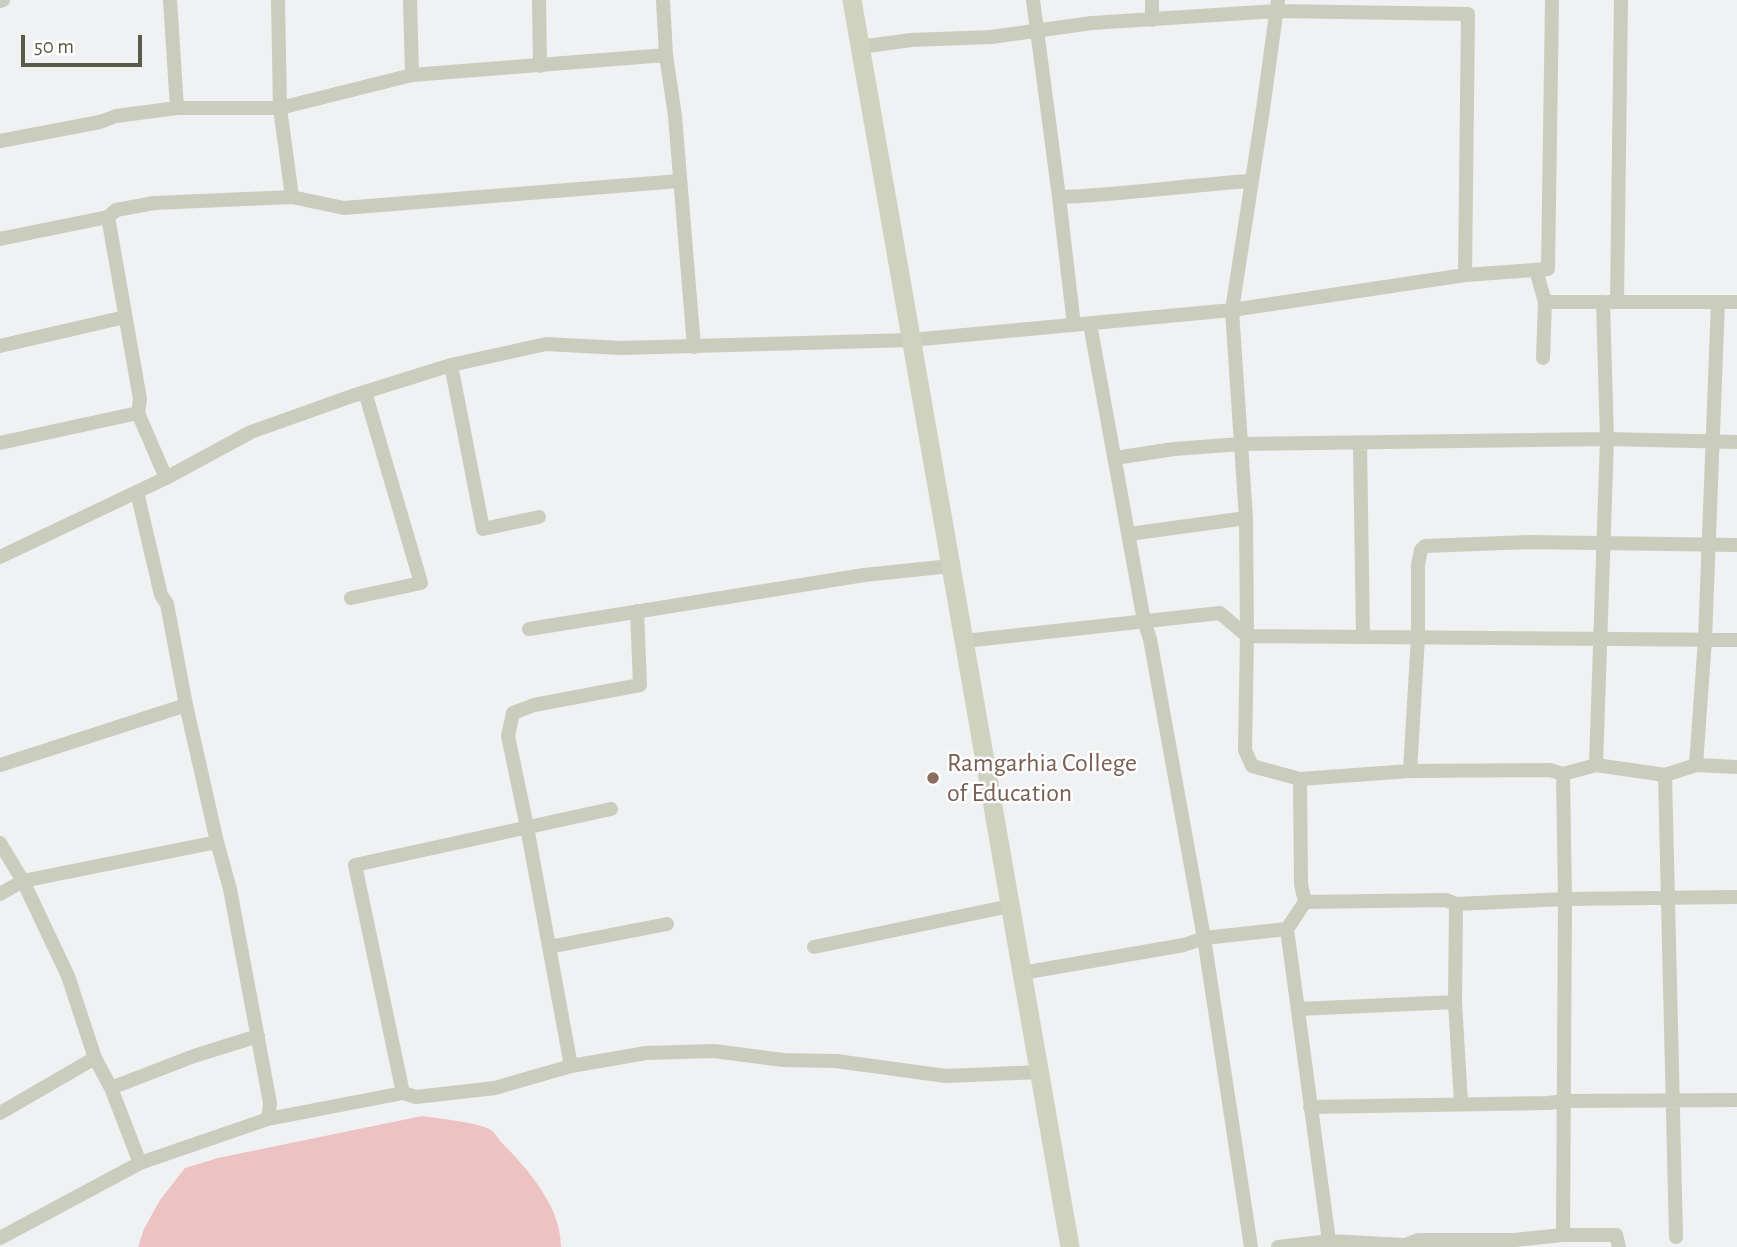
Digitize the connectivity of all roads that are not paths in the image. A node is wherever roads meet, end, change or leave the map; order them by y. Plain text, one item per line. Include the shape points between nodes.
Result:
1 (170, 0) edge
2 (278, 0) edge
3 (410, 0) edge
4 (538, 0) edge
5 (663, 0) edge
6 (852, 0) edge
7 (1033, 0) edge
8 (1152, 0) edge
9 (1552, 0) edge
10 (1621, 0) edge
11 (1277, 6) edge
12 (1469, 7) edge
13 (1152, 20) junction
14 (1037, 31) junction
15 (860, 47) junction
16 (666, 55) junction
17 (540, 66) junction
18 (412, 75) junction
19 (177, 108) junction
20 (280, 108) junction
21 (0, 141) edge
22 (679, 181) junction
23 (1251, 181) junction
24 (292, 197) junction
25 (1059, 197) junction
26 (108, 217) junction
27 (0, 239) edge
28 (1536, 270) junction
29 (1465, 275) junction
30 (1545, 302) junction
31 (1610, 302) junction
32 (1718, 302) junction
33 (1737, 302) edge
34 (1232, 310) junction
35 (125, 317) junction
36 (1090, 324) junction
37 (1074, 325) junction
38 (911, 341) junction
39 (0, 346) edge
40 (694, 347) junction
41 (1543, 358) dead end
42 (451, 365) junction
43 (365, 392) junction
44 (138, 413) junction
45 (1607, 439) junction
46 (1712, 442) junction
47 (1737, 442) edge
48 (0, 443) edge
49 (1241, 444) junction
50 (1360, 444) junction
51 (1115, 458) junction
52 (166, 478) junction
53 (137, 492) junction
54 (539, 517) dead end
55 (1246, 517) junction
56 (1129, 534) junction
57 (1605, 542) junction
58 (1707, 544) junction
59 (1737, 545) edge
60 (0, 557) edge
61 (951, 566) junction
62 (351, 598) dead end
63 (638, 611) junction
64 (1144, 621) junction
65 (529, 629) dead end
66 (1247, 636) junction
67 (1363, 637) junction
68 (1418, 637) junction
69 (1601, 639) junction
70 (1706, 639) junction
71 (1737, 640) edge
72 (964, 641) junction
73 (186, 705) junction
74 (0, 765) edge
75 (1596, 765) junction
76 (1696, 765) junction
77 (1737, 767) edge
78 (1410, 771) junction
79 (1563, 774) junction
80 (1665, 775) junction
81 (1300, 779) junction
82 (611, 809) dead end
83 (527, 827) junction
84 (216, 842) junction
85 (0, 843) edge
86 (23, 881) junction
87 (0, 894) edge
88 (1737, 897) edge
89 (1669, 898) junction
90 (1565, 899) junction
91 (1305, 902) junction
92 (1456, 904) junction
93 (1010, 905) junction
94 (667, 924) dead end
95 (1287, 929) junction
96 (1204, 938) junction
97 (548, 947) junction
98 (814, 947) dead end
99 (1022, 973) junction
100 (1455, 1002) junction
101 (1298, 1009) junction
102 (258, 1036) junction
103 (95, 1058) junction
104 (571, 1066) junction
105 (1040, 1072) junction
106 (111, 1088) junction
107 (403, 1093) junction
108 (1737, 1100) edge
109 (1565, 1101) junction
110 (1673, 1101) junction
111 (1461, 1103) junction
112 (1310, 1107) junction
113 (0, 1113) edge
114 (268, 1119) junction
115 (140, 1163) junction
116 (1563, 1235) junction
117 (1676, 1237) dead end
118 (0, 1238) edge
119 (1329, 1241) junction
120 (1515, 1244) edge
121 (1406, 1246) edge
122 (1070, 1247) edge
123 (1251, 1247) edge
124 (1278, 1247) edge
125 (1619, 1247) edge

1 - 19 street
2 - 20 street
3 - 18 street
4 - 17 street
5 - 16 street
6 - 15 main road
7 - 14 street
8 - 13 street
9 - 28 street via 1548,269
10 - 31 street
11 - 12 street
11 - 13 street
11 - 23 street
12 - 29 street
13 - 14 street
14 - 15 street
14 - 25 street
15 - 38 main road
16 - 17 street
16 - 22 street
17 - 18 street
18 - 20 street
19 - 20 street
19 - 21 street
20 - 24 street
22 - 24 street via 344,208
22 - 40 street
23 - 25 street
23 - 34 street
24 - 26 street via 155,203
25 - 37 street
26 - 27 street
26 - 35 street
28 - 29 street
28 - 30 street
29 - 34 street
30 - 31 street
30 - 41 street
31 - 32 street
31 - 45 street
32 - 33 street
32 - 46 street
34 - 36 street
34 - 49 street
35 - 39 street
35 - 44 street via 140,399
36 - 37 street
36 - 51 street
37 - 38 street
38 - 40 street
38 - 61 main road
40 - 42 street via 546,344
42 - 43 street
42 - 54 street via 483,529
43 - 52 street via 251,432
43 - 62 street via 421,583
44 - 48 street
44 - 52 street
45 - 46 street
45 - 50 street
45 - 57 street
46 - 47 street
46 - 58 street
49 - 50 street
49 - 51 street
49 - 55 street
50 - 67 street
51 - 56 street
52 - 53 street
53 - 60 street
53 - 73 street via 167,604
55 - 56 street
55 - 66 street
56 - 64 street
57 - 58 street
57 - 68 street via 1425,546 1418,565
57 - 69 street
58 - 59 street
58 - 70 street
61 - 63 street
61 - 72 main road
63 - 65 street
63 - 83 street via 640,685 513,713 508,736
64 - 66 street via 1220,613
64 - 72 street
64 - 96 street
66 - 67 street
66 - 81 street via 1245,750 1252,766
67 - 68 street
68 - 69 street
68 - 78 street
69 - 70 street
69 - 75 street
70 - 71 street
70 - 76 street
72 - 93 main road
73 - 74 street
73 - 84 street
75 - 79 street
75 - 80 street
76 - 77 street
76 - 80 street
78 - 79 street via 1550,770
78 - 81 street
79 - 90 street
80 - 89 street
81 - 91 street
82 - 83 street
83 - 97 street
83 - 107 street via 355,864
84 - 86 street
84 - 102 street via 230,889
85 - 86 street
86 - 87 street
86 - 103 street via 68,976
88 - 89 street
89 - 90 street
89 - 110 street
90 - 92 street
90 - 109 street
91 - 92 street via 1446,900
91 - 95 street
92 - 100 street
93 - 98 street
93 - 99 main road
94 - 97 street
95 - 96 street
95 - 101 street
96 - 99 street
96 - 123 street
97 - 104 street
99 - 105 main road
100 - 101 street
100 - 111 street
101 - 112 street
102 - 106 street
102 - 114 street via 270,1103
103 - 106 street
103 - 113 street
104 - 105 street via 646,1053 714,1051 946,1076
104 - 107 street via 495,1088 416,1097
105 - 122 main road
106 - 115 street
107 - 114 street
108 - 110 street
109 - 110 street
109 - 111 street
109 - 116 street
110 - 117 street
111 - 112 street
112 - 119 street
114 - 115 street
115 - 118 street
116 - 120 street
116 - 125 street via 1616,1235
119 - 121 street
119 - 124 street
120 - 121 street via 1418,1240

